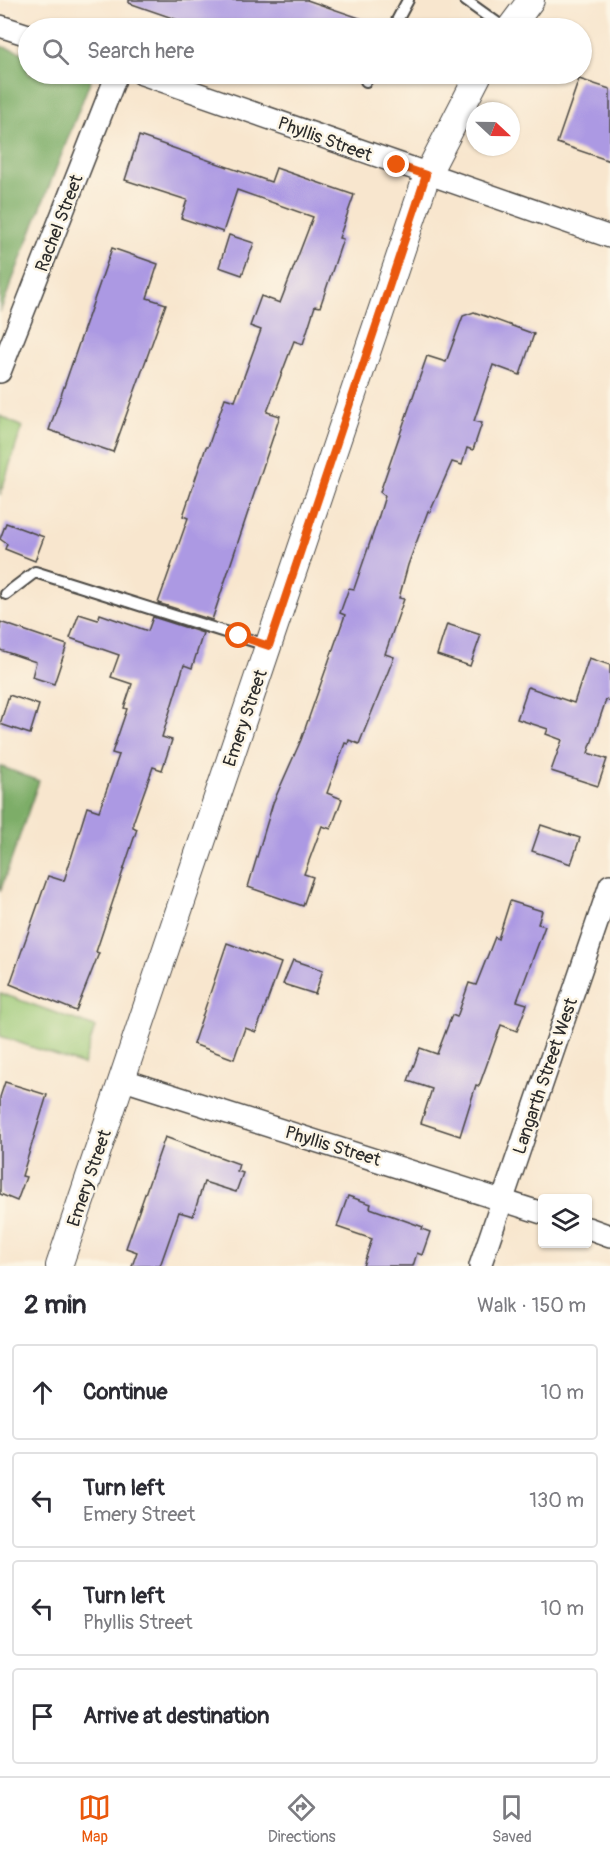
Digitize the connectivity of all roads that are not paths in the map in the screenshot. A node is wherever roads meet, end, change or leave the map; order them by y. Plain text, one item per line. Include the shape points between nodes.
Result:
1 (408, 0) edge
2 (465, 0) edge
3 (531, 0) edge
4 (398, 18) edge
5 (490, 18) edge
6 (518, 18) edge
7 (0, 26) edge
8 (18, 32) edge
9 (113, 84) edge
10 (170, 84) edge
11 (474, 84) edge
12 (426, 175) junction
13 (610, 237) edge
14 (0, 372) edge
15 (6, 594) dead end
16 (269, 646) junction
17 (610, 885) edge
18 (124, 1080) junction
19 (503, 1199) junction
20 (538, 1211) edge
21 (592, 1229) edge
22 (610, 1236) edge
23 (59, 1266) edge
24 (480, 1266) edge

1 - 4 lane
2 - 5 lane
3 - 6 street
7 - 8 street
9 - 14 street, Rachel Street
10 - 12 street, Phyllis Street
11 - 12 street, Emery Street
12 - 13 street, Phyllis Street
12 - 16 street, Emery Street
15 - 16 lane via 34,572
16 - 18 street, Emery Street
17 - 19 street, Langarth Street West
18 - 19 street, Phyllis Street
18 - 23 street, Emery Street
19 - 20 street, Phyllis Street
19 - 24 street, Langarth Street West
21 - 22 street

